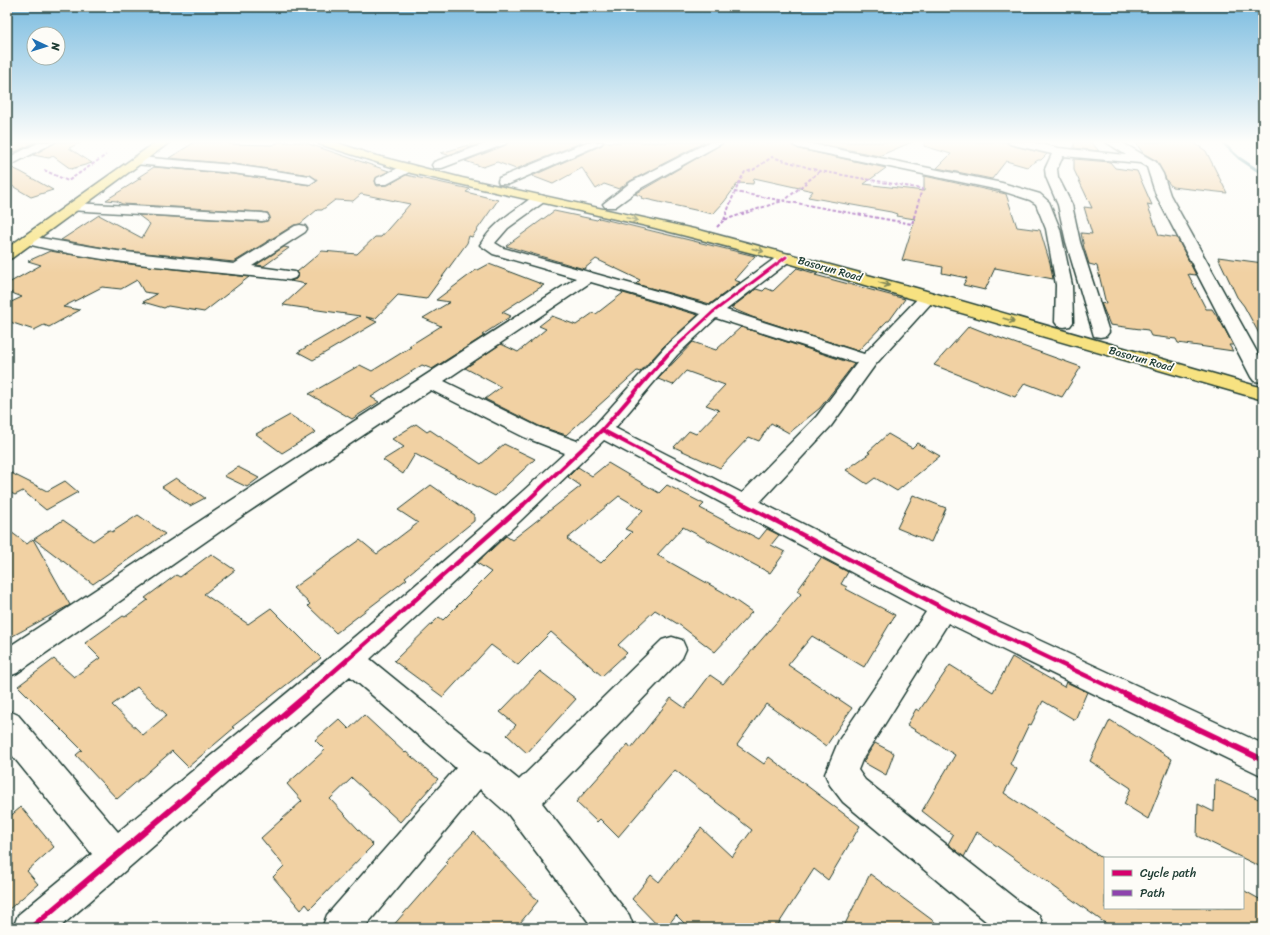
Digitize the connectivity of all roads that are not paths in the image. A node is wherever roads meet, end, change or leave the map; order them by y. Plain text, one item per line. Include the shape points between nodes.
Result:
1 (89, 186) edge
2 (104, 186) edge
3 (492, 186) edge
4 (525, 186) edge
5 (635, 186) edge
6 (1000, 186) edge
7 (1056, 186) edge
8 (1160, 186) edge
9 (539, 199) junction
10 (610, 204) junction
11 (74, 207) junction
12 (262, 217) dead end
13 (300, 229) dead end
14 (28, 240) junction
15 (7, 244) edge
16 (7, 255) edge
17 (786, 257) junction
18 (236, 270) junction
19 (289, 275) dead end
20 (590, 276) junction
21 (928, 296) junction
22 (713, 312) junction
23 (1064, 322) junction
24 (1100, 332) junction
25 (1176, 354) dead end
26 (868, 362) junction
27 (1245, 373) dead end
28 (1262, 378) edge
29 (428, 381) junction
30 (1263, 394) edge
31 (602, 430) junction
32 (579, 450) junction
33 (745, 504) junction
34 (943, 608) junction
35 (672, 649) dead end
36 (350, 659) junction
37 (7, 664) edge
38 (7, 725) edge
39 (1263, 760) edge
40 (479, 765) junction
41 (520, 802) junction
42 (116, 856) junction
43 (31, 928) edge
44 (340, 928) edge
45 (616, 928) edge
46 (1026, 928) edge

1 - 15 main road
2 - 11 main road
3 - 9 main road, Basorun Road
4 - 10 main road, Basorun Road
5 - 10 street
6 - 23 street via 1035,197 1042,202 1052,230 1064,285
7 - 24 street via 1065,205 1073,242
8 - 28 street
9 -> 17 main road, Basorun Road via 695,233
9 - 20 street via 499,229 487,245 498,251
10 - 23 main road, Basorun Road via 676,215
11 - 12 street
11 - 14 main road
13 - 18 street
14 - 16 main road
14 - 18 street via 110,255
17 -> 21 main road, Basorun Road
17 - 22 street
18 - 19 street
20 - 22 street
20 - 29 street
21 - 26 street
21 -> 30 main road, Basorun Road
22 - 26 street
22 - 31 street via 671,351
23 - 24 main road, Basorun Road
24 - 25 main road, Basorun Road
26 - 33 street via 824,421
27 - 28 main road
29 - 32 street via 531,432
29 - 37 street
31 - 32 street
31 - 33 street
32 - 36 street via 512,515
33 - 34 street
34 - 39 street
34 - 46 street via 850,751 842,774 854,792 1005,914
35 - 41 street
36 - 40 street
36 - 42 street
38 - 42 street
40 - 41 street
40 - 44 street
41 - 45 street
42 - 43 street

